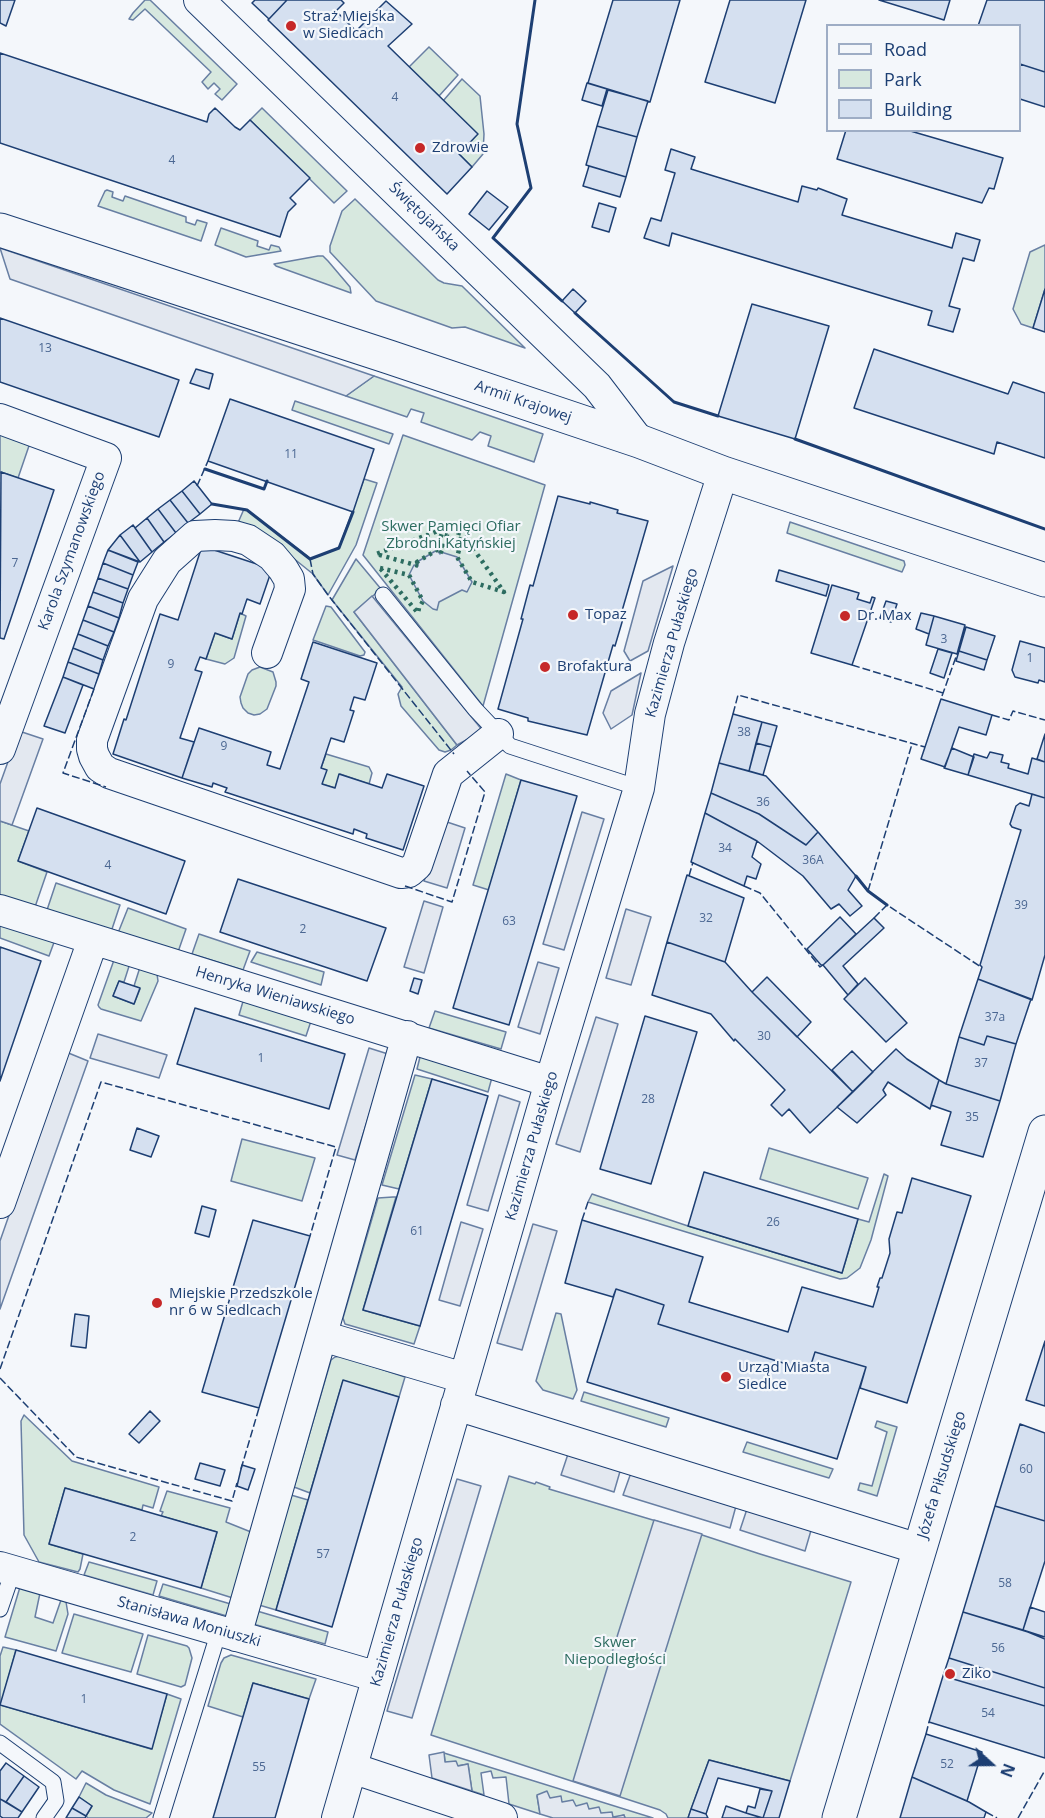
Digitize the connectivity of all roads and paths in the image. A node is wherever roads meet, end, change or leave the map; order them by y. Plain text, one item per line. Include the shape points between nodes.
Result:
1 (200, 0) edge
2 (0, 230) edge
3 (0, 419) edge
4 (639, 441) junction
5 (723, 473) junction
6 (1045, 580) edge
7 (383, 595) dead end
8 (267, 653) dead end
9 (498, 734) junction
10 (0, 749) edge
11 (639, 788) junction
12 (0, 910) edge
13 (93, 940) junction
14 (407, 1036) junction
15 (550, 1082) junction
16 (1045, 1132) edge
17 (0, 1203) edge
18 (322, 1336) junction
19 (460, 1392) junction
20 (919, 1548) junction
21 (6, 1569) edge
22 (0, 1609) edge
23 (228, 1634) junction
24 (378, 1677) junction
25 (0, 1743) edge
26 (352, 1768) junction
27 (45, 1818) edge
28 (161, 1818) edge
29 (337, 1818) edge
30 (502, 1818) edge
31 (839, 1818) edge

1 - 4 street, Świętojańska via 597,386
2 - 4 street, Armii Krajowej
3 - 10 street, Karola Szymanowskiego via 106,458
4 - 5 street, Armii Krajowej
5 - 6 street, Armii Krajowej
5 - 11 street, Kazimierza Pułaskiego via 650,714
7 - 9 lane
8 - 9 street via 290,589 284,569 248,540 195,536 167,561 142,599 92,740 100,767 401,873 417,865 448,774
9 - 11 lane via 510,746
11 - 15 street, Kazimierza Pułaskiego
12 - 13 street, Henryka Wieniawskiego
13 - 14 street, Henryka Wieniawskiego
13 - 17 street
14 - 15 street, Henryka Wieniawskiego
14 - 18 street
15 - 19 street, Kazimierza Pułaskiego
16 - 20 street, Józefa Piłsudskiego
18 - 19 street
18 - 23 street
19 - 20 street
19 - 24 street, Kazimierza Pułaskiego
20 - 31 street, Józefa Piłsudskiego
21 - 22 lane
21 - 23 street, Stanisława Moniuszki
23 - 24 street, Stanisława Moniuszki
23 - 28 lane
24 - 26 street, Kazimierza Pułaskiego
25 - 27 lane via 53,1782 56,1801
26 - 29 street, Kazimierza Pułaskiego
26 - 30 street

